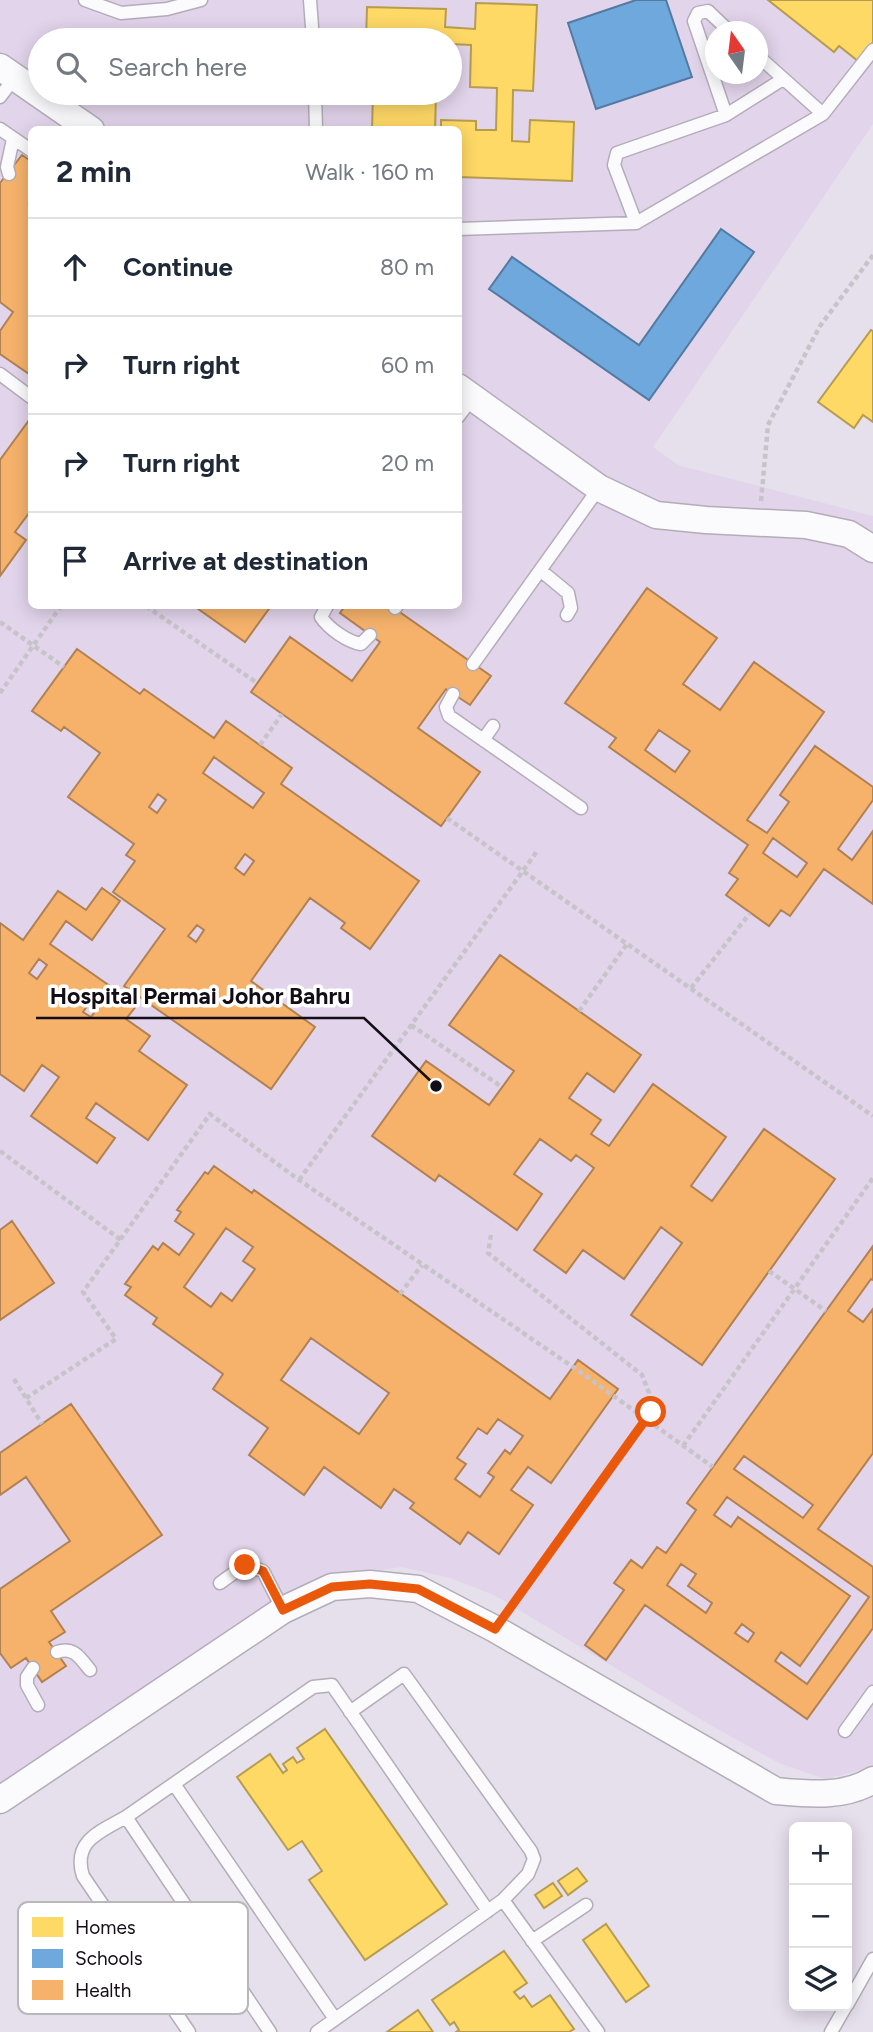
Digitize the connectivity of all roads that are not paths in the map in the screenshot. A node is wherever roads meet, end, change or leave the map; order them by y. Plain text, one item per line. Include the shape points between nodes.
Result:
1 (85, 0) edge
2 (201, 0) edge
3 (310, 0) edge
4 (718, 21) edge
5 (312, 28) edge
6 (873, 50) edge
7 (705, 53) edge
8 (768, 65) edge
9 (783, 79) junction
10 (5, 80) edge
11 (715, 84) edge
12 (28, 93) edge
13 (48, 105) edge
14 (315, 105) edge
15 (823, 114) junction
16 (726, 115) junction
17 (84, 126) edge
18 (316, 126) edge
19 (0, 129) edge
20 (13, 139) junction
21 (28, 148) edge
22 (9, 173) dead end
23 (636, 223) junction
24 (462, 229) edge
25 (0, 374) edge
26 (28, 395) edge
27 (463, 400) edge
28 (599, 488) junction
29 (873, 549) edge
30 (540, 569) junction
31 (325, 609) edge
32 (567, 615) dead end
33 (370, 635) dead end
34 (473, 664) dead end
35 (453, 694) dead end
36 (493, 726) dead end
37 (483, 740) junction
38 (581, 808) dead end
39 (220, 1583) dead end
40 (283, 1610) junction
41 (57, 1652) dead end
42 (33, 1668) dead end
43 (90, 1670) dead end
44 (873, 1692) edge
45 (38, 1704) dead end
46 (350, 1712) junction
47 (845, 1731) dead end
48 (873, 1780) edge
49 (174, 1784) junction
50 (0, 1800) edge
51 (126, 1817) junction
52 (503, 1900) junction
53 (101, 1902) edge
54 (183, 1902) edge
55 (586, 1905) dead end
56 (488, 1911) junction
57 (532, 1941) junction
58 (873, 1959) edge
59 (852, 1995) edge
60 (248, 1999) edge
61 (843, 2011) edge
62 (177, 2014) edge
63 (335, 2019) junction
64 (189, 2032) edge
65 (270, 2032) edge
66 (317, 2032) edge
67 (598, 2032) edge
68 (831, 2032) edge

1 - 2 lane via 121,13
3 - 5 lane
4 - 7 lane via 708,11 698,13 694,21
6 - 15 lane
8 - 9 lane
9 - 15 lane
9 - 16 lane
10 - 12 street
11 - 16 lane
13 - 17 street
14 - 18 lane
15 - 23 lane
16 - 23 lane via 617,153 614,165
19 - 20 lane
20 - 21 lane
20 - 22 lane
23 - 24 lane
25 - 26 lane
27 - 28 street
28 - 29 street via 656,514 806,525 849,534
28 - 30 lane
30 - 32 lane via 568,593 572,608
30 - 34 lane
31 - 33 lane via 321,617 325,622 353,642 361,644
35 - 37 lane via 446,707 449,716
36 - 37 lane
37 - 38 lane
39 - 40 lane via 245,1565 256,1567 263,1571
40 - 48 street via 332,1587 370,1584 418,1589 776,1791 816,1795 859,1789
40 - 50 street
41 - 43 lane via 74,1651
42 - 45 lane via 27,1685
44 - 47 lane
46 - 49 lane via 332,1685 313,1687
46 - 52 lane via 404,1674 531,1851 533,1867
46 - 56 lane
49 - 51 lane
49 - 63 lane
51 - 53 lane via 83,1847 79,1863 83,1876
51 - 54 lane
52 - 56 lane
52 - 57 lane
55 - 57 lane
56 - 63 lane
57 - 67 lane
58 - 59 lane
60 - 65 lane
61 - 68 lane
62 - 64 lane
63 - 66 lane

